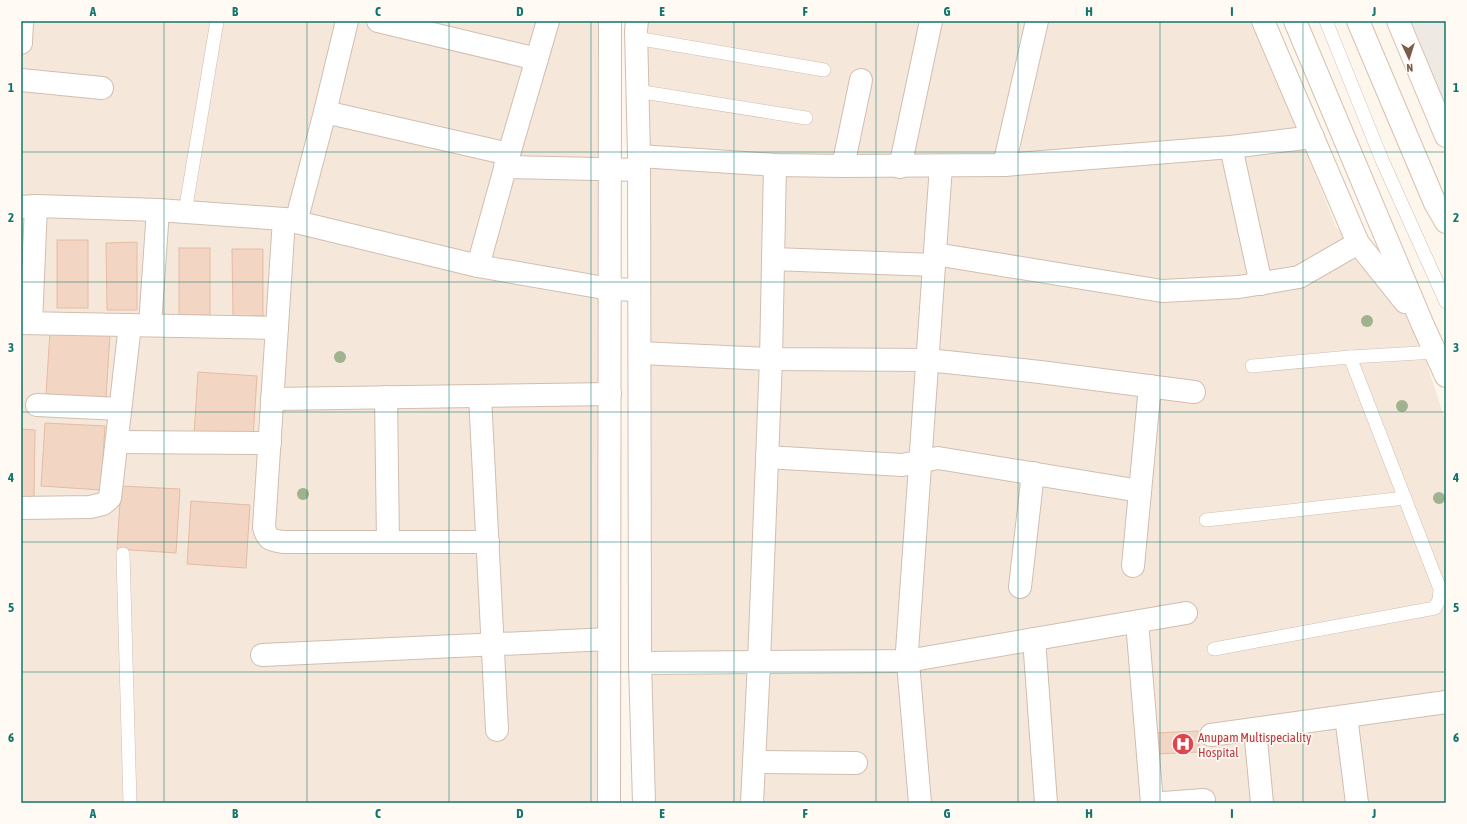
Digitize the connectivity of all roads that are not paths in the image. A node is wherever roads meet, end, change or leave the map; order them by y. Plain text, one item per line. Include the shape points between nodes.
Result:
1 (22, 21) edge
2 (217, 21) edge
3 (347, 21) edge
4 (378, 21) edge
5 (548, 21) edge
6 (610, 21) edge
7 (931, 21) edge
8 (1037, 21) edge
9 (1264, 21) edge
10 (1295, 21) edge
11 (1326, 21) edge
12 (1358, 21) edge
13 (1398, 21) edge
14 (637, 30) edge
15 (21, 43) edge
16 (537, 59) junction
17 (824, 70) dead end
18 (21, 80) edge
19 (861, 80) dead end
20 (102, 88) dead end
21 (637, 91) junction
22 (325, 112) junction
23 (806, 118) dead end
24 (1446, 136) edge
25 (1313, 137) junction
26 (1231, 147) junction
27 (507, 160) junction
28 (639, 163) junction
29 (775, 164) junction
30 (1004, 165) junction
31 (843, 166) junction
32 (941, 166) junction
33 (900, 167) junction
34 (610, 169) junction
35 (28, 207) edge
36 (158, 210) junction
37 (185, 212) junction
38 (290, 220) junction
39 (1446, 222) edge
40 (1358, 243) junction
41 (934, 259) junction
42 (773, 260) junction
43 (478, 266) junction
44 (1261, 284) junction
45 (610, 289) junction
46 (639, 290) junction
47 (1446, 302) edge
48 (26, 323) edge
49 (1422, 323) junction
50 (140, 325) junction
51 (277, 328) junction
52 (1436, 352) junction
53 (640, 353) junction
54 (1350, 358) junction
55 (771, 359) junction
56 (928, 360) junction
57 (1252, 366) dead end
58 (1446, 376) edge
59 (1150, 386) junction
60 (1194, 392) dead end
61 (610, 394) junction
62 (480, 396) junction
63 (386, 397) junction
64 (272, 399) junction
65 (37, 405) dead end
66 (120, 409) junction
67 (117, 442) junction
68 (270, 443) junction
69 (768, 457) junction
70 (919, 462) junction
71 (1033, 473) junction
72 (1140, 490) junction
73 (1405, 498) junction
74 (21, 508) edge
75 (1206, 520) dead end
76 (388, 542) junction
77 (488, 542) junction
78 (123, 554) dead end
79 (1133, 566) dead end
80 (1020, 587) dead end
81 (1186, 613) dead end
82 (1137, 622) junction
83 (609, 639) junction
84 (1034, 639) junction
85 (493, 644) junction
86 (1214, 649) dead end
87 (262, 655) dead end
88 (907, 661) junction
89 (759, 662) junction
90 (640, 663) junction
91 (1445, 708) edge
92 (1346, 716) junction
93 (642, 728) junction
94 (609, 729) junction
95 (1256, 729) junction
96 (497, 730) dead end
97 (1211, 735) dead end
98 (754, 762) junction
99 (856, 763) dead end
100 (1204, 800) dead end
101 (130, 803) edge
102 (609, 803) edge
103 (644, 803) edge
104 (752, 803) edge
105 (920, 803) edge
106 (1046, 803) edge
107 (1152, 803) edge
108 (1163, 803) edge
109 (1262, 803) edge
110 (1357, 803) edge

1 - 15 street
2 - 37 lane
3 - 22 street
4 - 16 street
5 - 16 street
6 - 34 street
7 - 33 street
8 - 30 street
9 - 25 street
10 - 49 street
11 - 47 lane via 1382,160
12 - 39 street via 1435,203
13 - 24 street
14 - 17 lane
14 - 21 street
16 - 27 street
18 - 20 street
19 - 31 street
21 - 23 lane
21 - 28 street
22 - 27 street
22 - 38 street
25 - 26 street
25 - 40 street
26 - 30 street
26 - 44 street
27 - 34 street
27 - 43 street
28 - 29 street
28 - 34 street
28 - 46 street
29 - 31 street
29 - 42 street
30 - 32 street
31 - 33 street
32 - 33 street
32 - 41 street
34 - 45 street
35 - 36 street
35 - 48 street
36 - 37 street
36 - 50 street
37 - 38 street
38 - 43 street
38 - 51 street
40 - 44 street via 1299,277
40 - 49 street
41 - 42 street
41 - 44 street via 1162,291
41 - 56 street
42 - 55 street
43 - 45 street
45 - 46 street
45 - 61 street
46 - 53 street
48 - 50 street
49 - 52 street
50 - 51 street
50 - 66 street
51 - 64 street
52 - 54 lane
52 - 58 street
53 - 55 street
53 - 90 street
54 - 57 lane
54 - 73 lane
55 - 56 street
55 - 69 street
56 - 59 street
56 - 70 street
59 - 60 street
59 - 72 street
61 - 62 street
61 - 83 street
62 - 63 street
62 - 77 street
63 - 64 street
63 - 76 street
64 - 68 street
65 - 66 street
66 - 67 street
67 - 68 street
67 - 74 street via 110,498 103,504 90,507
68 - 76 street via 264,527 266,535 271,540
69 - 70 street via 902,465
69 - 89 street
70 - 71 street via 938,458
70 - 88 street
71 - 72 street
71 - 80 street
72 - 79 street
73 - 75 lane
73 - 86 lane via 1440,589 1435,608
76 - 77 street
77 - 85 street
78 - 101 lane
81 - 82 street
82 - 84 street
82 - 107 street
83 - 85 street
83 - 94 street
84 - 88 street
84 - 106 street
85 - 87 street
85 - 96 street
88 - 89 street
88 - 105 street
89 - 90 street
89 - 98 street
90 - 93 street
91 - 92 street
92 - 95 street
92 - 110 street
93 - 94 street
93 - 103 street
94 - 102 street
95 - 97 street
95 - 109 street
98 - 99 street
98 - 104 street
100 - 108 street

